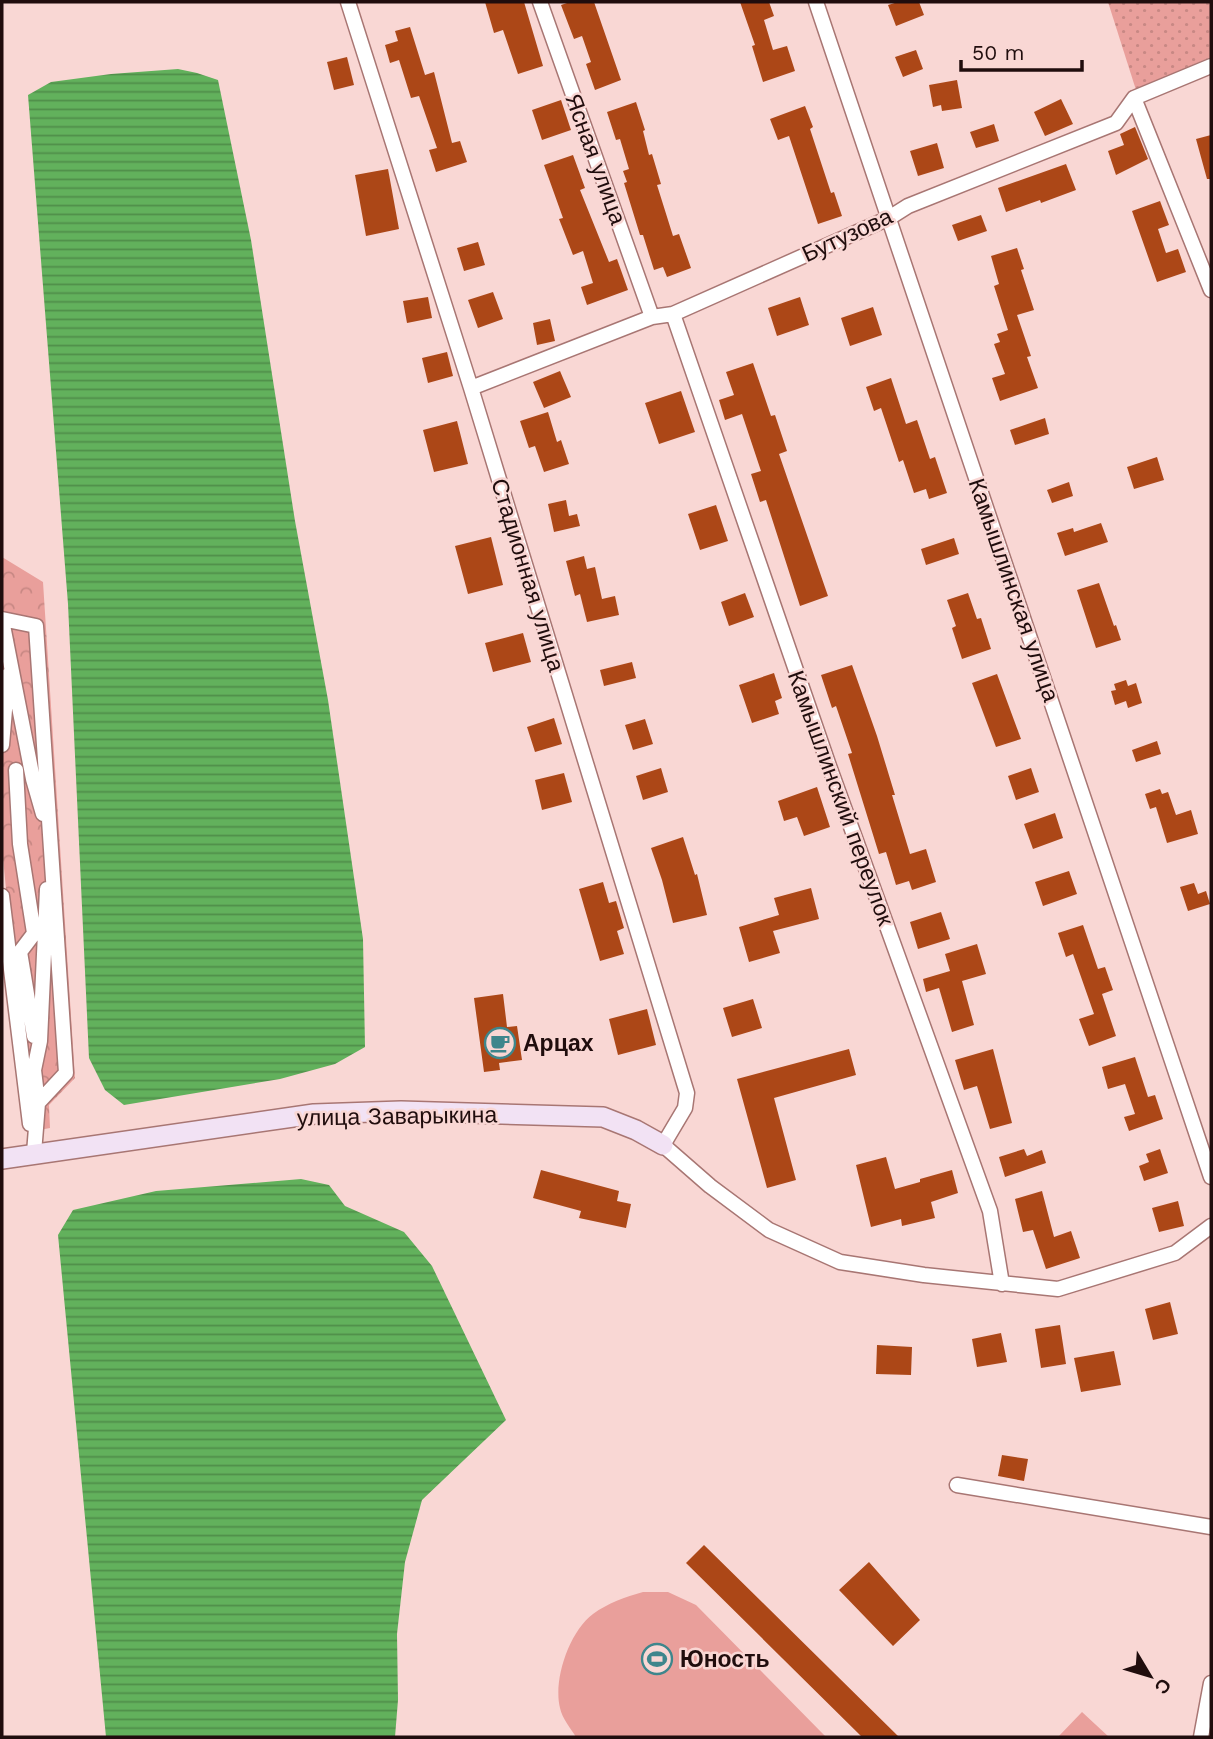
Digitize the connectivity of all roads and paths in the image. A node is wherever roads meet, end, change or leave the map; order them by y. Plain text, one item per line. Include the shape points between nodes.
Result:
1 (348, 2) edge
2 (540, 2) edge
3 (816, 2) edge
4 (1211, 66) edge
5 (1134, 98) junction
6 (889, 218) junction
7 (1211, 290) edge
8 (673, 314) junction
9 (652, 317) junction
10 (471, 388) junction
11 (2, 620) edge
12 (10, 656) junction
13 (2, 745) edge
14 (2, 761) edge
15 (16, 770) junction
16 (33, 779) junction
17 (51, 841) junction
18 (2, 896) edge
19 (44, 920) junction
20 (34, 933) junction
21 (38, 1057) junction
22 (38, 1103) junction
23 (663, 1145) junction
24 (34, 1153) junction
25 (2, 1159) edge
26 (1211, 1177) edge
27 (1211, 1227) edge
28 (1002, 1284) junction
29 (957, 1485) dead end
30 (1211, 1527) edge
31 (1211, 1683) edge
32 (1200, 1737) edge

1 - 10 street, Стадионная улица
2 - 9 street, Ясная улица
3 - 6 street, Камышлинская улица
4 - 5 street, Бутузова
5 - 6 street, Бутузова via 1115,123 908,205
5 - 7 street
6 - 8 street, Бутузова
6 - 26 street, Камышлинская улица
8 - 9 street, Бутузова
8 - 28 street, Камышлинский переулок via 829,766 990,1211
9 - 10 street, Бутузова
10 - 23 street, Стадионная улица via 687,1093 685,1108
11 - 12 street
11 - 17 street via 36,626
12 - 13 street
12 - 16 street
14 - 15 street
15 - 16 street
15 - 20 street via 20,844
16 - 17 street
17 - 19 street
17 - 22 street via 66,1073
18 - 24 street
19 - 20 street
19 - 21 street
20 - 21 street via 20,952
21 - 22 street via 34,1070
22 - 24 street
23 - 24 street, улица Заварыкина via 603,1117 401,1111 314,1114
23 - 28 street via 769,1230 840,1262
24 - 25 street, улица Заварыкина
27 - 28 street via 1175,1253 1058,1289
29 - 30 street
31 - 32 street

